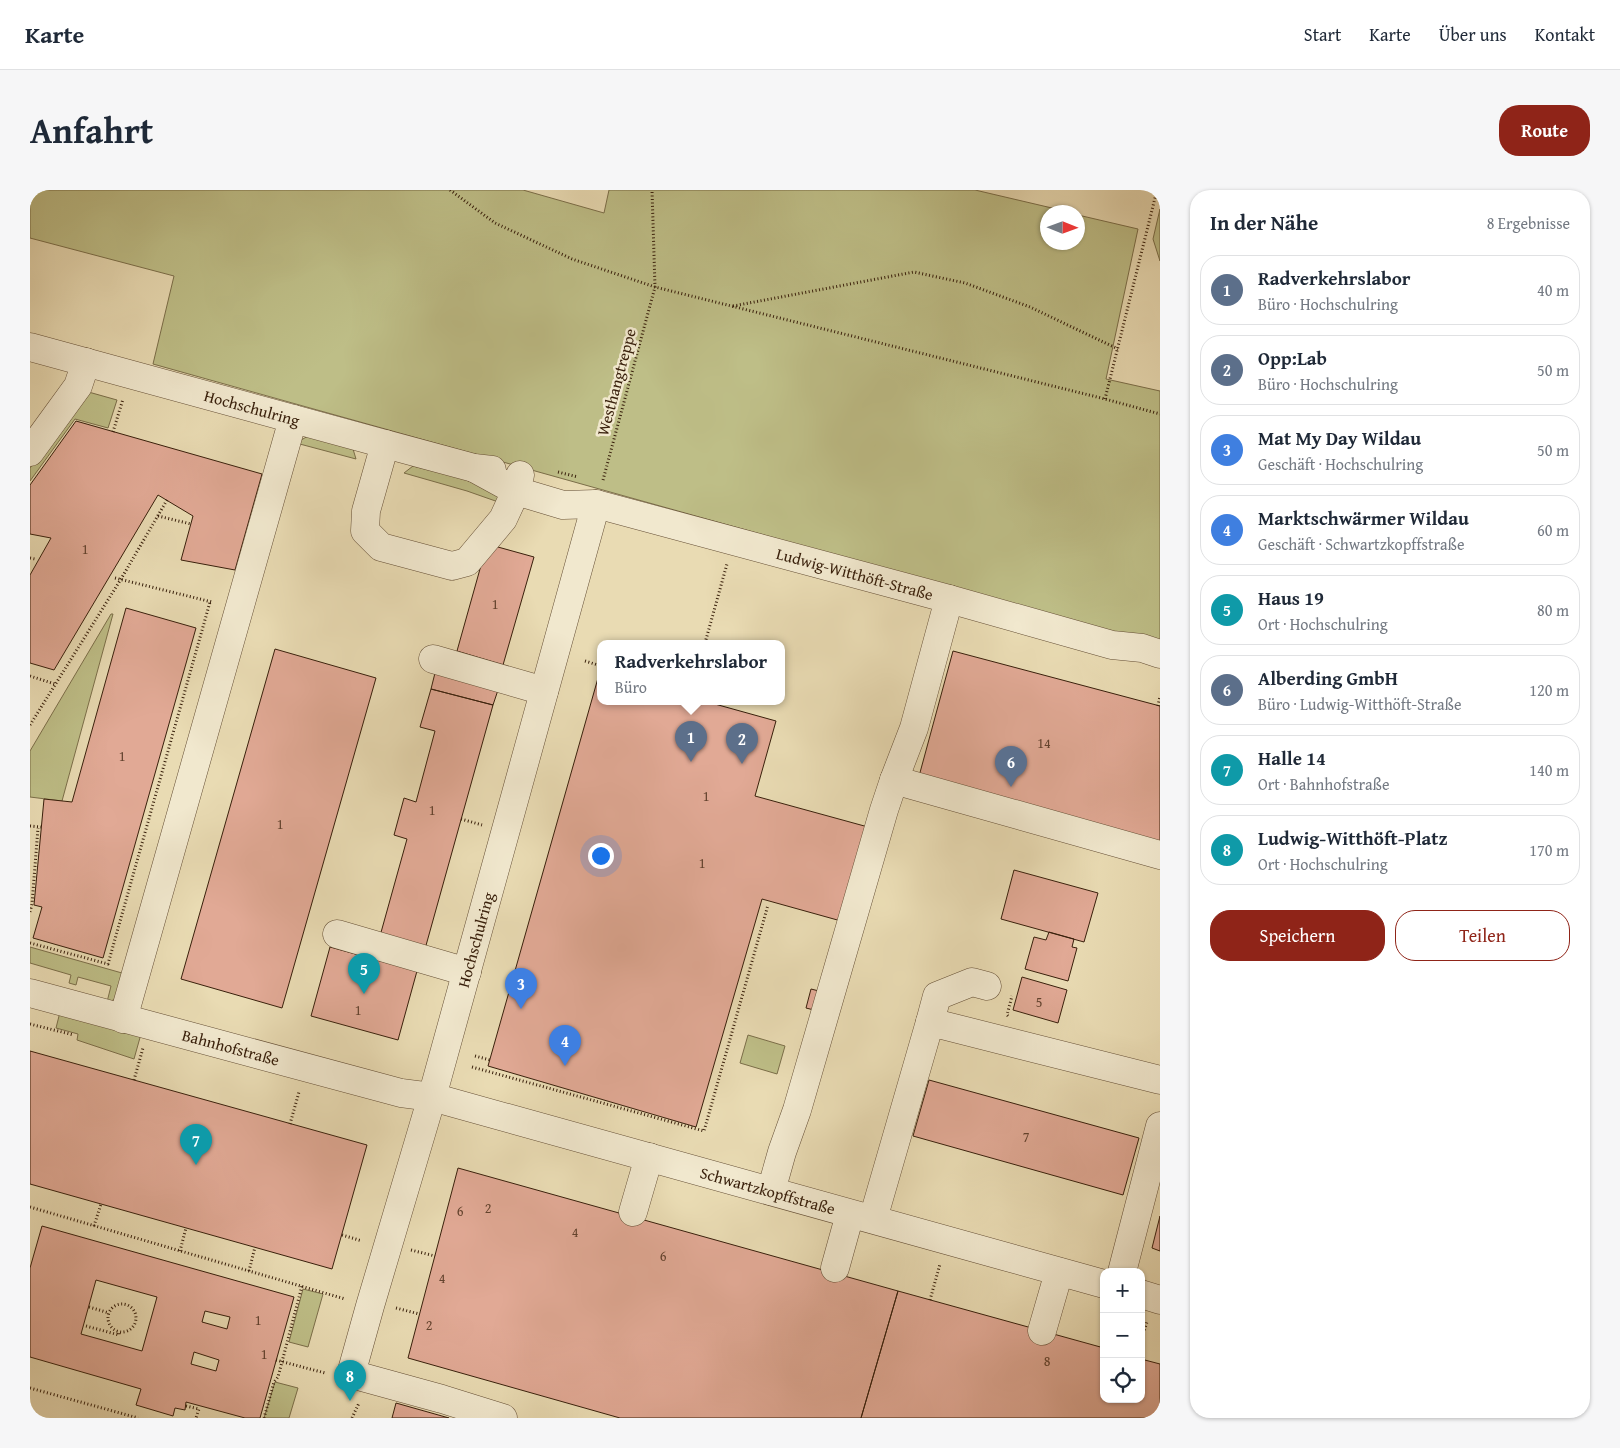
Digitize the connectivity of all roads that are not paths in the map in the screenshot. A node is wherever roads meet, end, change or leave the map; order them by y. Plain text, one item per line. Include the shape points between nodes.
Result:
1 (30, 347) edge
2 (86, 362) junction
3 (293, 419) junction
4 (385, 444) junction
5 (30, 452) edge
6 (518, 483) junction
7 (599, 494) junction
8 (949, 599) junction
9 (1112, 645) junction
10 (1160, 654) edge
11 (433, 659) dead end
12 (1160, 669) edge
13 (544, 691) junction
14 (894, 780) junction
15 (1160, 855) edge
16 (337, 934) dead end
17 (467, 972) junction
18 (987, 986) dead end
19 (30, 993) edge
20 (123, 1019) junction
21 (930, 1022) junction
22 (1160, 1080) edge
23 (432, 1097) junction
24 (1160, 1126) edge
25 (649, 1157) junction
26 (771, 1191) junction
27 (633, 1212) dead end
28 (861, 1217) junction
29 (835, 1268) dead end
30 (1123, 1268) edge
31 (1059, 1272) junction
32 (1100, 1283) edge
33 (1145, 1295) edge
34 (1160, 1300) edge
35 (1042, 1331) dead end
36 (503, 1418) edge

1 - 2 street, Hochschulring
2 - 3 street, Hochschulring
2 - 5 street via 78,386
3 - 4 street, Hochschulring
3 - 20 street
4 - 6 street, Hochschulring
4 - 6 street via 366,511 365,530 381,547 452,566 467,562 503,519
6 - 7 street, Hochschulring via 563,505
7 - 8 street, Ludwig-Witthöft-Straße
7 - 13 street, Hochschulring
8 - 9 street, Ludwig-Witthöft-Straße
8 - 14 street via 914,728
9 - 10 street, Ludwig-Witthöft-Straße via 1142,648
9 - 12 street, Ludwig-Witthöft-Straße via 1137,663
11 - 13 street
13 - 17 street, Hochschulring
14 - 15 street
14 - 26 street
16 - 17 street
17 - 23 street, Hochschulring
18 - 21 street via 972,982 937,996
19 - 20 street, Bahnhofstraße
20 - 23 street, Bahnhofstraße via 400,1093
21 - 22 street
21 - 28 street
23 - 25 street, Schwartzkopffstraße
23 - 36 street, Hochschulring via 379,1306 351,1374
24 - 30 street
25 - 26 street, Schwartzkopffstraße
25 - 27 street
26 - 28 street, Schwartzkopffstraße
28 - 29 street
28 - 31 street, Schwartzkopffstraße
31 - 32 street, Schwartzkopffstraße
31 - 35 street
33 - 34 street

